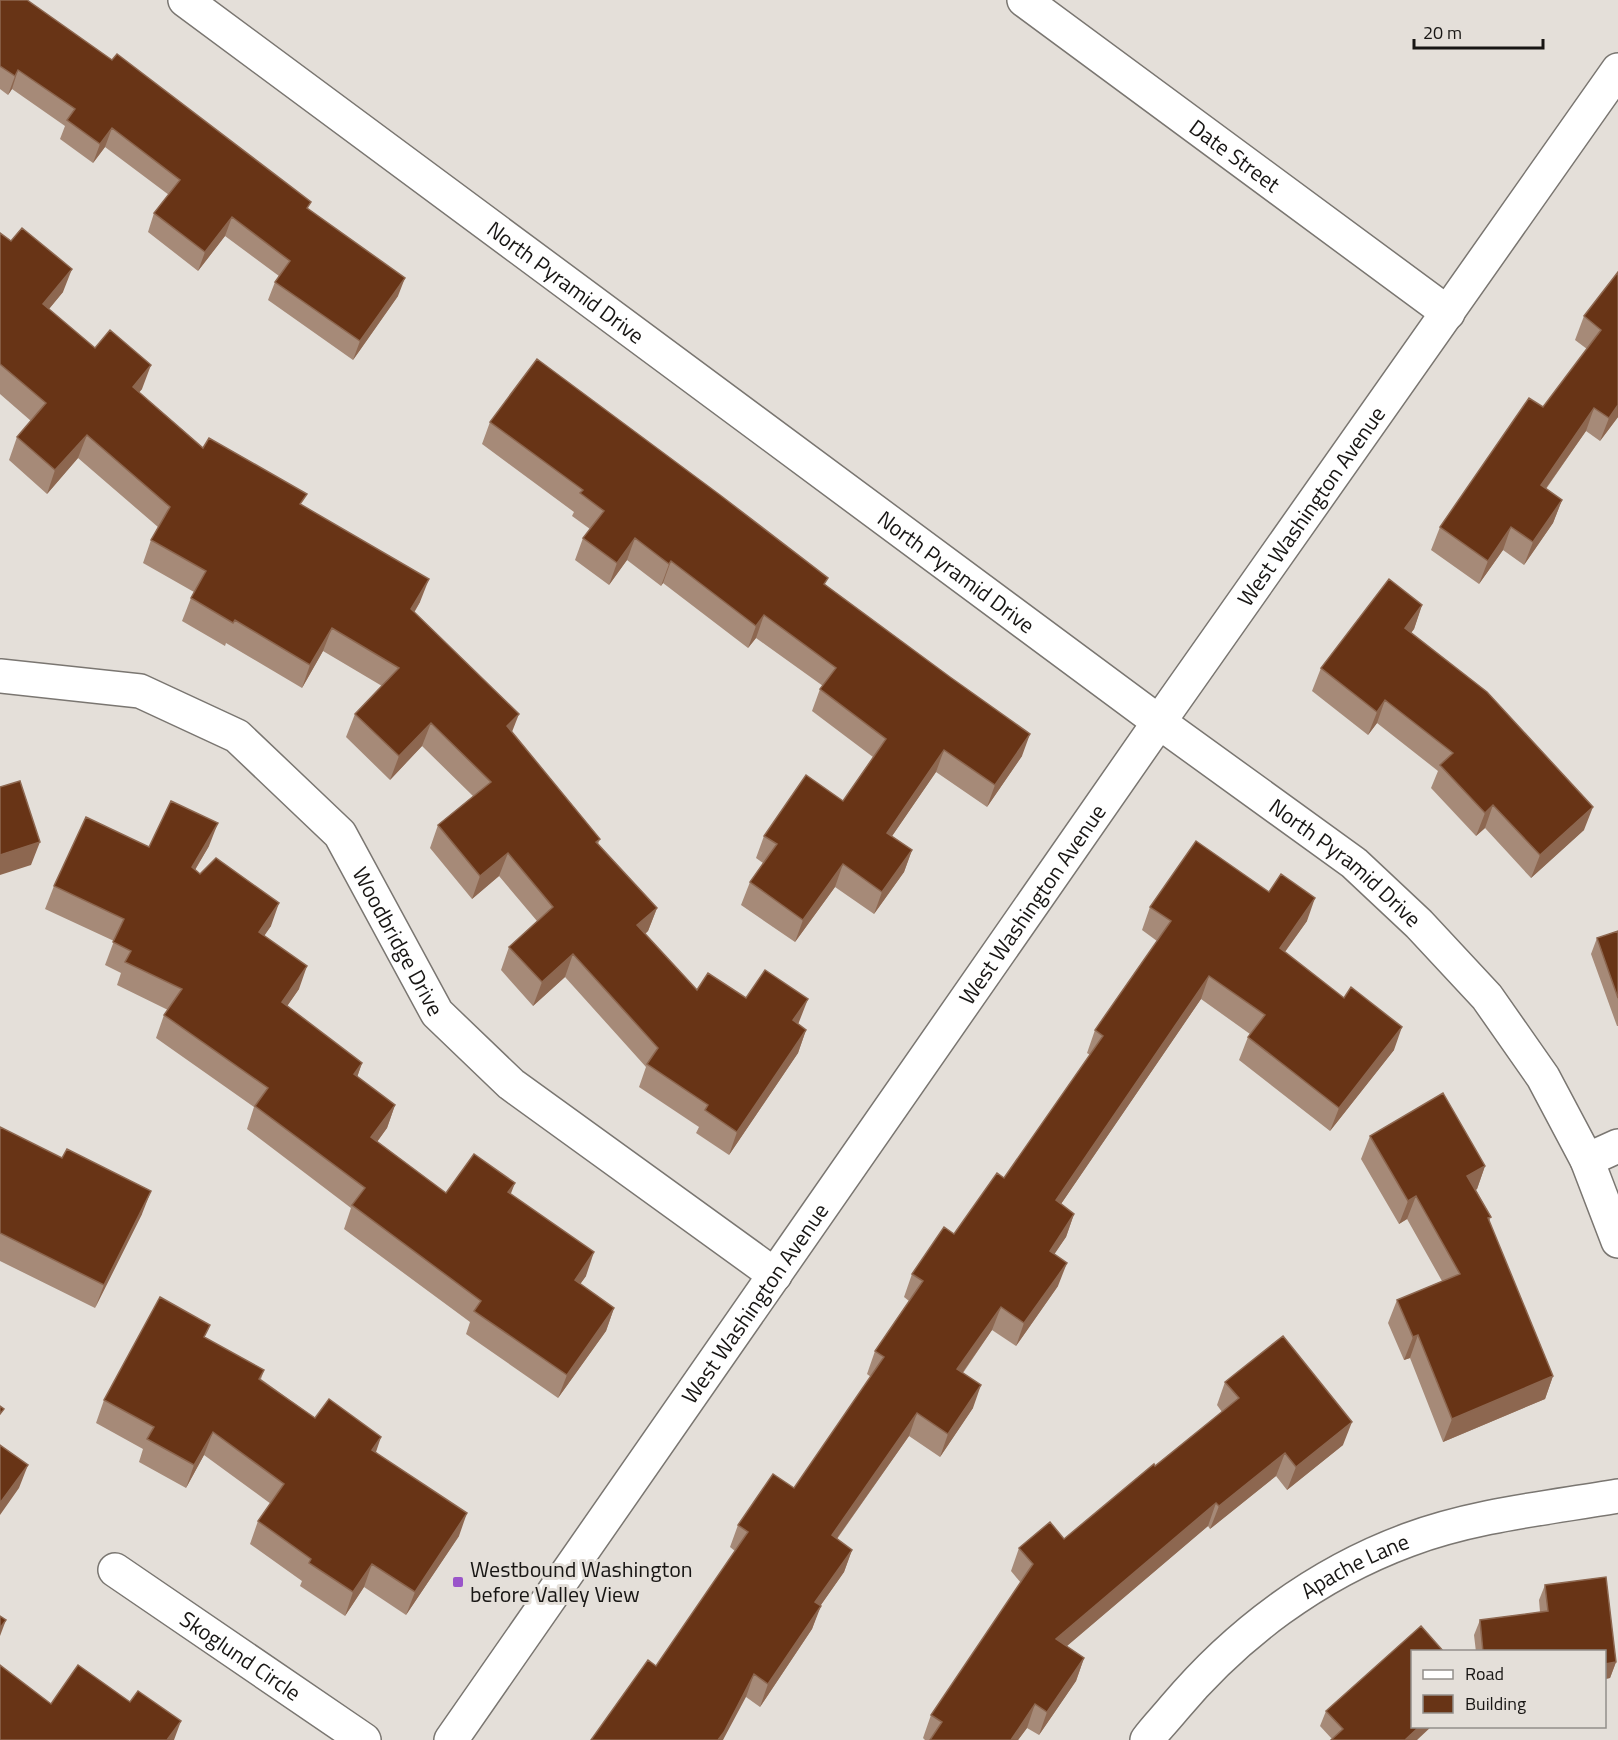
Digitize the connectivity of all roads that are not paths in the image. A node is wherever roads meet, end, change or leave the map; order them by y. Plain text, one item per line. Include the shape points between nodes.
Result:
1 (185, 0) edge
2 (1024, 0) edge
3 (1618, 70) edge
4 (1448, 313) junction
5 (0, 676) edge
6 (1159, 722) junction
7 (1618, 1146) edge
8 (1587, 1160) junction
9 (1618, 1241) edge
10 (775, 1275) junction
11 (1618, 1496) edge
12 (115, 1570) dead end
13 (364, 1740) edge
14 (451, 1740) edge
15 (1147, 1740) edge

1 - 6 street, North Pyramid Drive
2 - 4 street, Date Street
3 - 4 street, West Washington Avenue
4 - 6 street, West Washington Avenue
5 - 10 street, Woodbridge Drive via 140,691 237,736 340,834 436,1013 511,1084
6 - 8 street, North Pyramid Drive via 1354,863 1419,924 1487,997 1543,1077
6 - 10 street, West Washington Avenue
7 - 8 street
8 - 9 street, North Pyramid Drive
10 - 14 street, West Washington Avenue
11 - 15 street, Apache Lane via 1459,1525 1358,1561 1297,1596 1245,1635 1195,1683
12 - 13 street, Skoglund Circle

